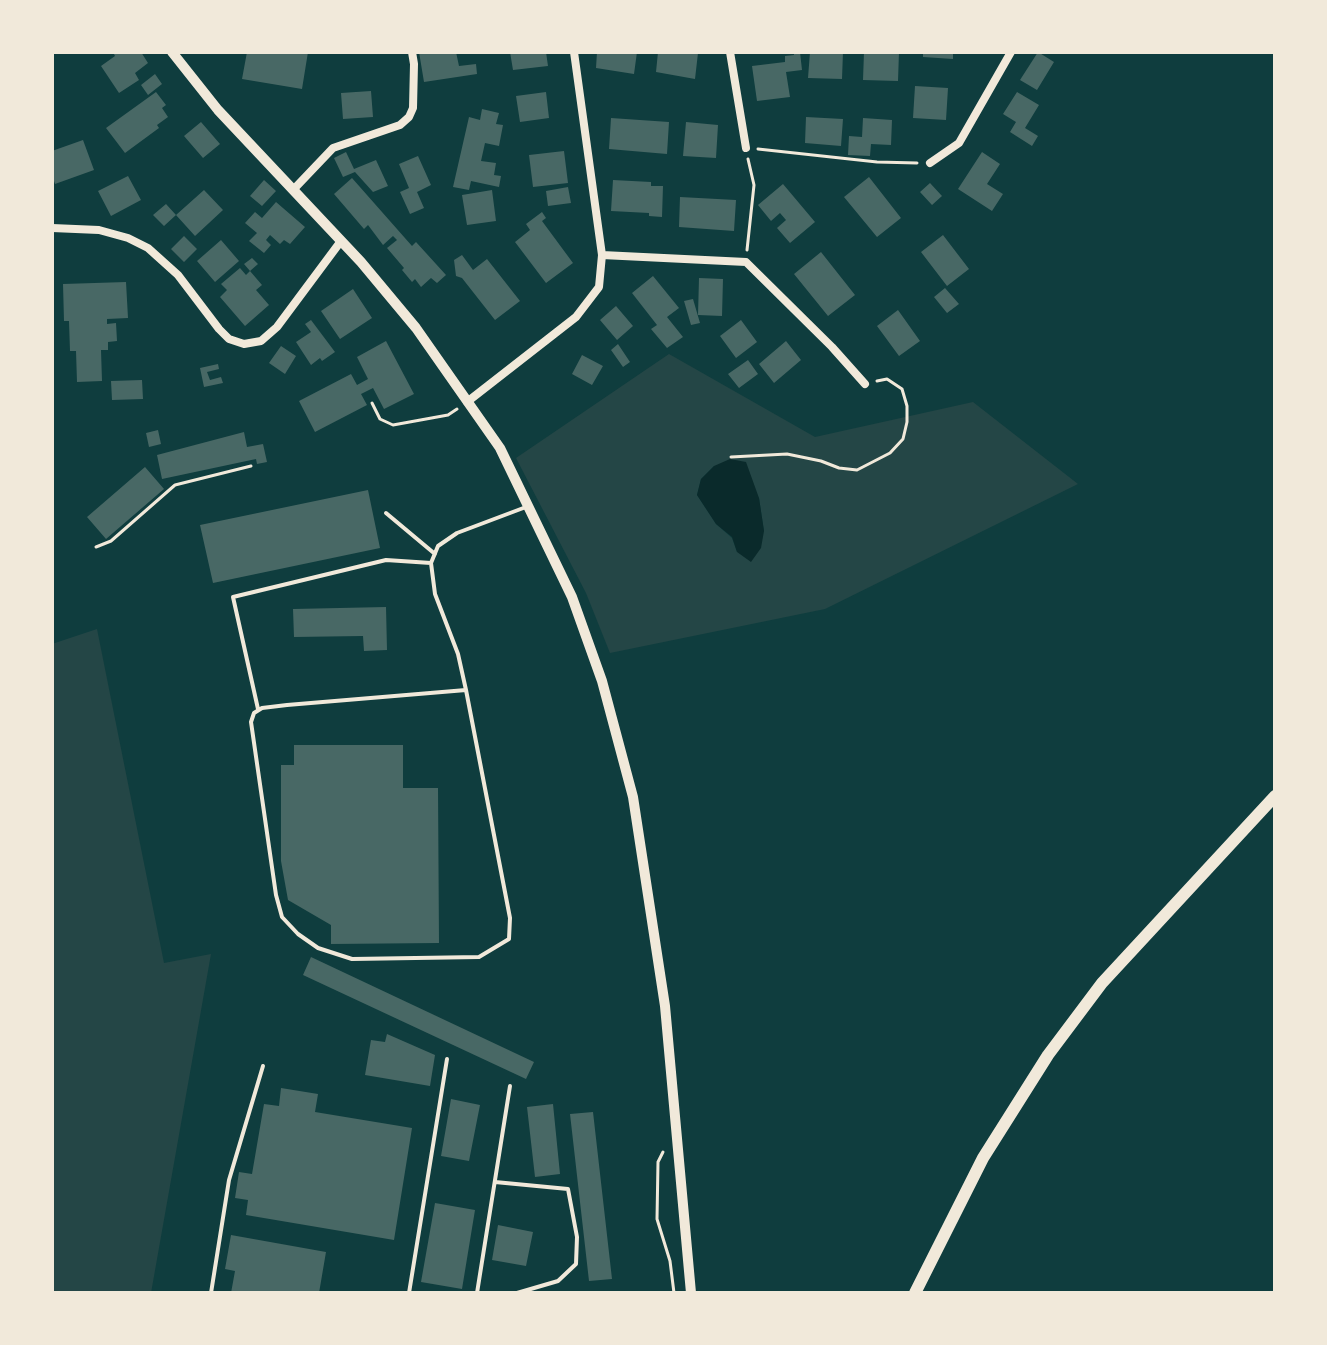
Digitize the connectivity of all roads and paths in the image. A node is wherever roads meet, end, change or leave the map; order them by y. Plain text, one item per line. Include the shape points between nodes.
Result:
1 (172, 52) edge
2 (412, 52) edge
3 (574, 52) edge
4 (730, 52) edge
5 (1011, 52) edge
6 (746, 148) junction
7 (930, 163) joint
8 (293, 190) junction
9 (52, 228) edge
10 (341, 241) junction
11 (602, 255) junction
12 (746, 262) junction
13 (865, 384) joint
14 (467, 402) junction
15 (372, 403) dead end
16 (731, 457) dead end
17 (251, 466) dead end
18 (528, 507) junction
19 (386, 513) dead end
20 (96, 547) dead end
21 (435, 554) junction
22 (431, 563) junction
23 (466, 690) junction
24 (258, 710) junction
25 (1275, 796) edge
26 (447, 1059) dead end
27 (263, 1066) dead end
28 (510, 1086) dead end
29 (664, 1151) dead end
30 (495, 1182) junction
31 (211, 1293) edge
32 (409, 1293) edge
33 (477, 1293) edge
34 (517, 1293) edge
35 (674, 1293) edge
36 (691, 1293) edge
37 (915, 1293) edge

1 - 8 street
2 - 8 street via 409,117 400,125 333,148
3 - 11 street
4 - 6 street
5 - 7 street via 959,143
6 - 7 path
6 - 12 path via 754,185
8 - 10 street
9 - 10 street via 99,230 148,248 178,275 229,339 244,344 261,341 277,327
10 - 14 street via 416,328
11 - 12 street
11 - 14 street via 599,287 576,317
12 - 13 street
13 - 16 path via 887,379 902,389 907,422 903,439 890,453 857,470 787,454
14 - 15 path via 448,415 393,425 380,419
14 - 18 street via 500,448
17 - 20 path via 175,485 111,541
18 - 21 lane via 457,533
18 - 36 street via 572,597 602,681 633,797 665,1006
19 - 21 lane
21 - 22 lane
22 - 23 lane via 435,594
22 - 24 lane via 386,560 233,597
23 - 24 lane
23 - 24 lane via 510,918 509,939 479,957 352,959 318,948 282,917 251,722
25 - 37 main road via 1102,983 1048,1055 983,1158
26 - 32 lane
27 - 31 lane via 229,1180
28 - 30 lane
29 - 35 path via 658,1162 657,1219
30 - 33 lane
30 - 34 lane via 568,1189 576,1264 558,1281

